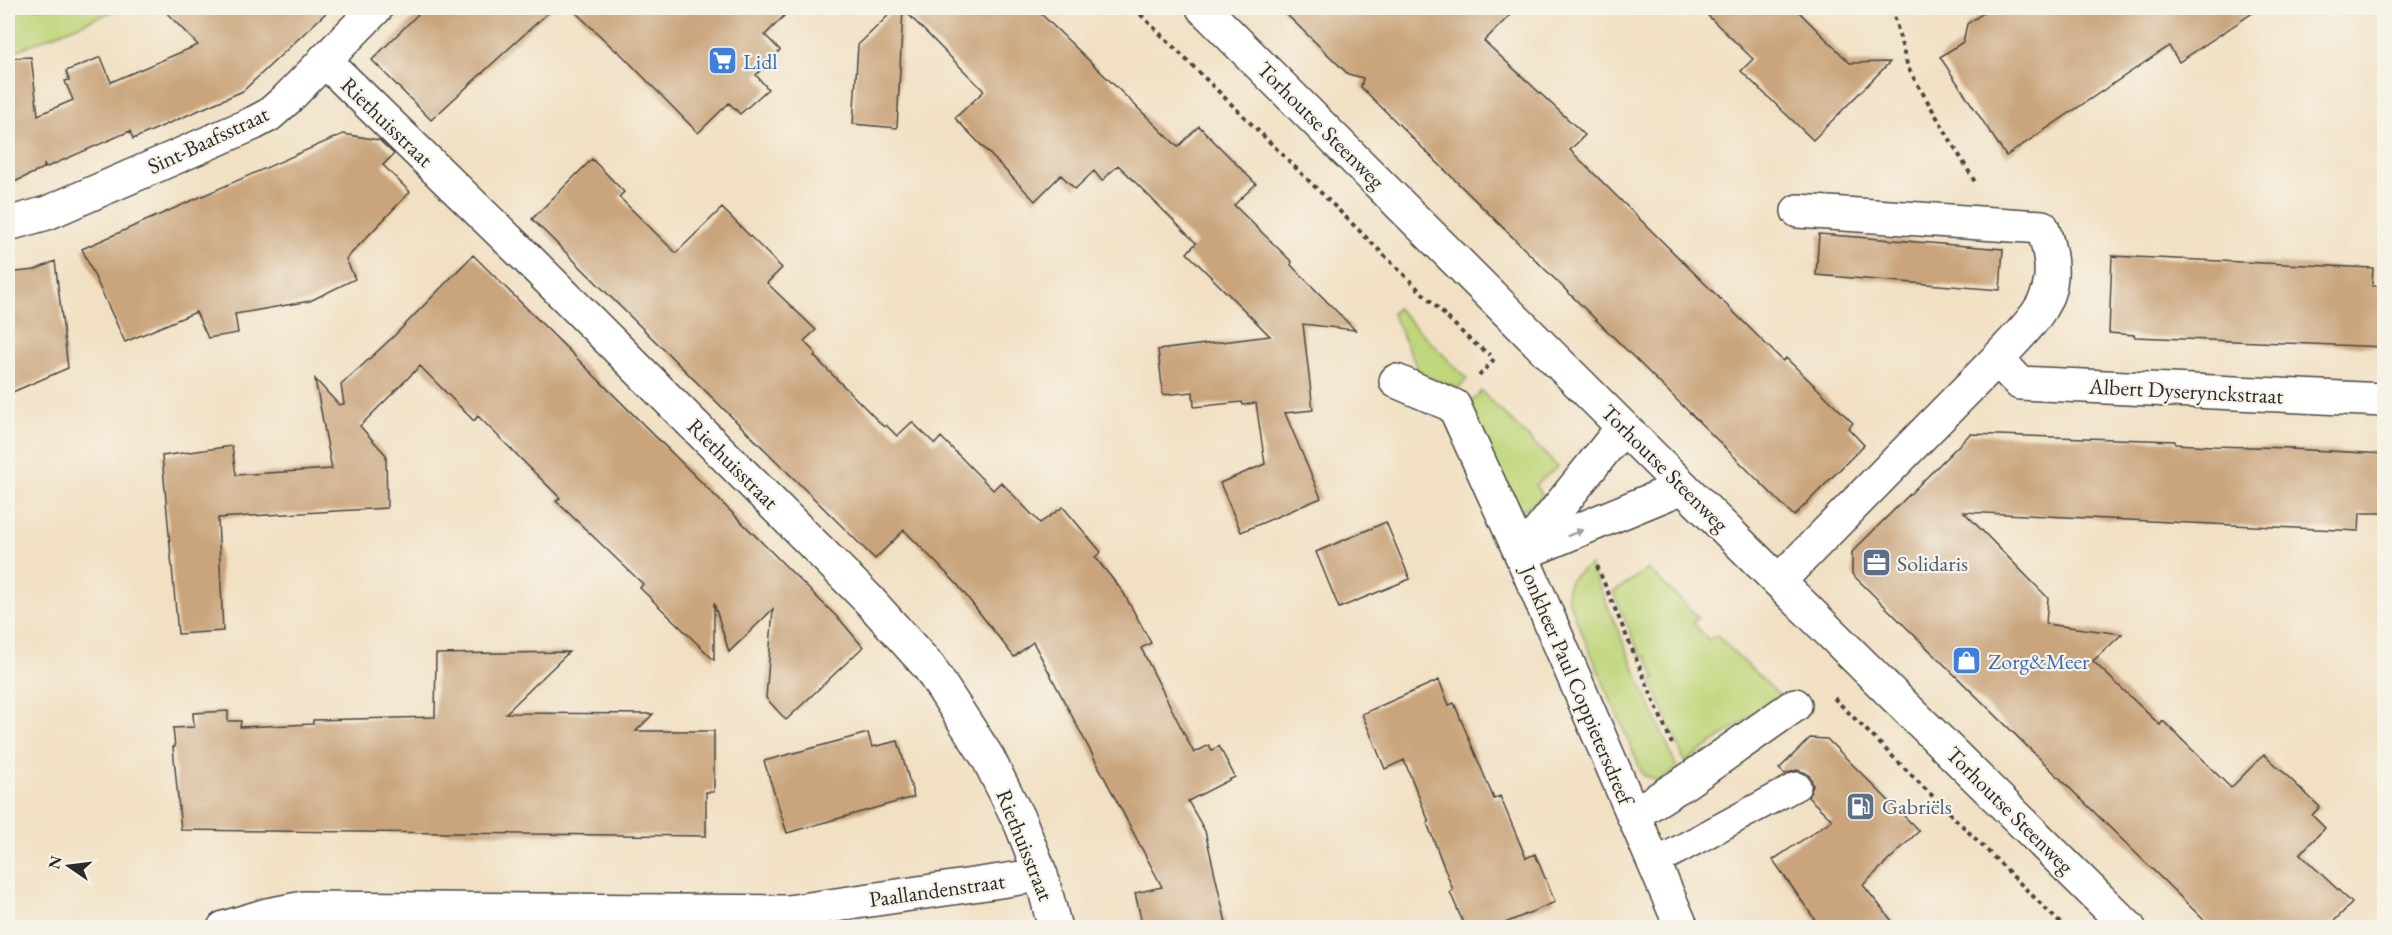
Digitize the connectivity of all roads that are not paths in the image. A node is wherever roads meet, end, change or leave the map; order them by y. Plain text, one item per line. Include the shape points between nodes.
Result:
1 (376, 8) edge
2 (1203, 8) edge
3 (324, 60) junction
4 (1798, 211) dead end
5 (8, 224) edge
6 (1997, 359) junction
7 (1396, 381) dead end
8 (2385, 400) edge
9 (1623, 427) junction
10 (1683, 487) junction
11 (1521, 554) junction
12 (1779, 581) junction
13 (1795, 705) dead end
14 (1797, 786) dead end
15 (1633, 814) junction
16 (1654, 863) junction
17 (1041, 874) junction
18 (224, 927) edge
19 (1055, 927) edge
20 (1682, 927) edge
21 (2129, 927) edge

1 - 3 street, Sint-Baafsstraat
2 - 9 street, Torhoutse Steenweg
3 - 5 street, Sint-Baafsstraat via 287,99 254,123 47,213
3 - 17 street, Riethuisstraat via 868,599 929,667 988,758
4 - 6 street via 2042,227 2051,250 2051,288 2037,316
6 - 8 street, Albert Dyserynckstraat via 2020,383
6 - 12 street
7 - 11 street, Jonkheer Paul Coppietersdreef via 1454,406
9 - 10 street, Torhoutse Steenweg
9 - 11 street, Jonkheer Paul Coppietersdreef
11 -> 10 street, Jonkheer Paul Coppietersdreef
10 - 12 street, Torhoutse Steenweg
11 - 15 street, Jonkheer Paul Coppietersdreef
12 - 21 street, Torhoutse Steenweg
13 - 15 street, Jonkheer Paul Coppietersdreef via 1688,781
14 - 16 lane
15 - 16 street, Jonkheer Paul Coppietersdreef
16 - 20 street, Jonkheer Paul Coppietersdreef
17 - 18 street, Paallandenstraat via 788,912 304,908
17 - 19 street, Riethuisstraat

